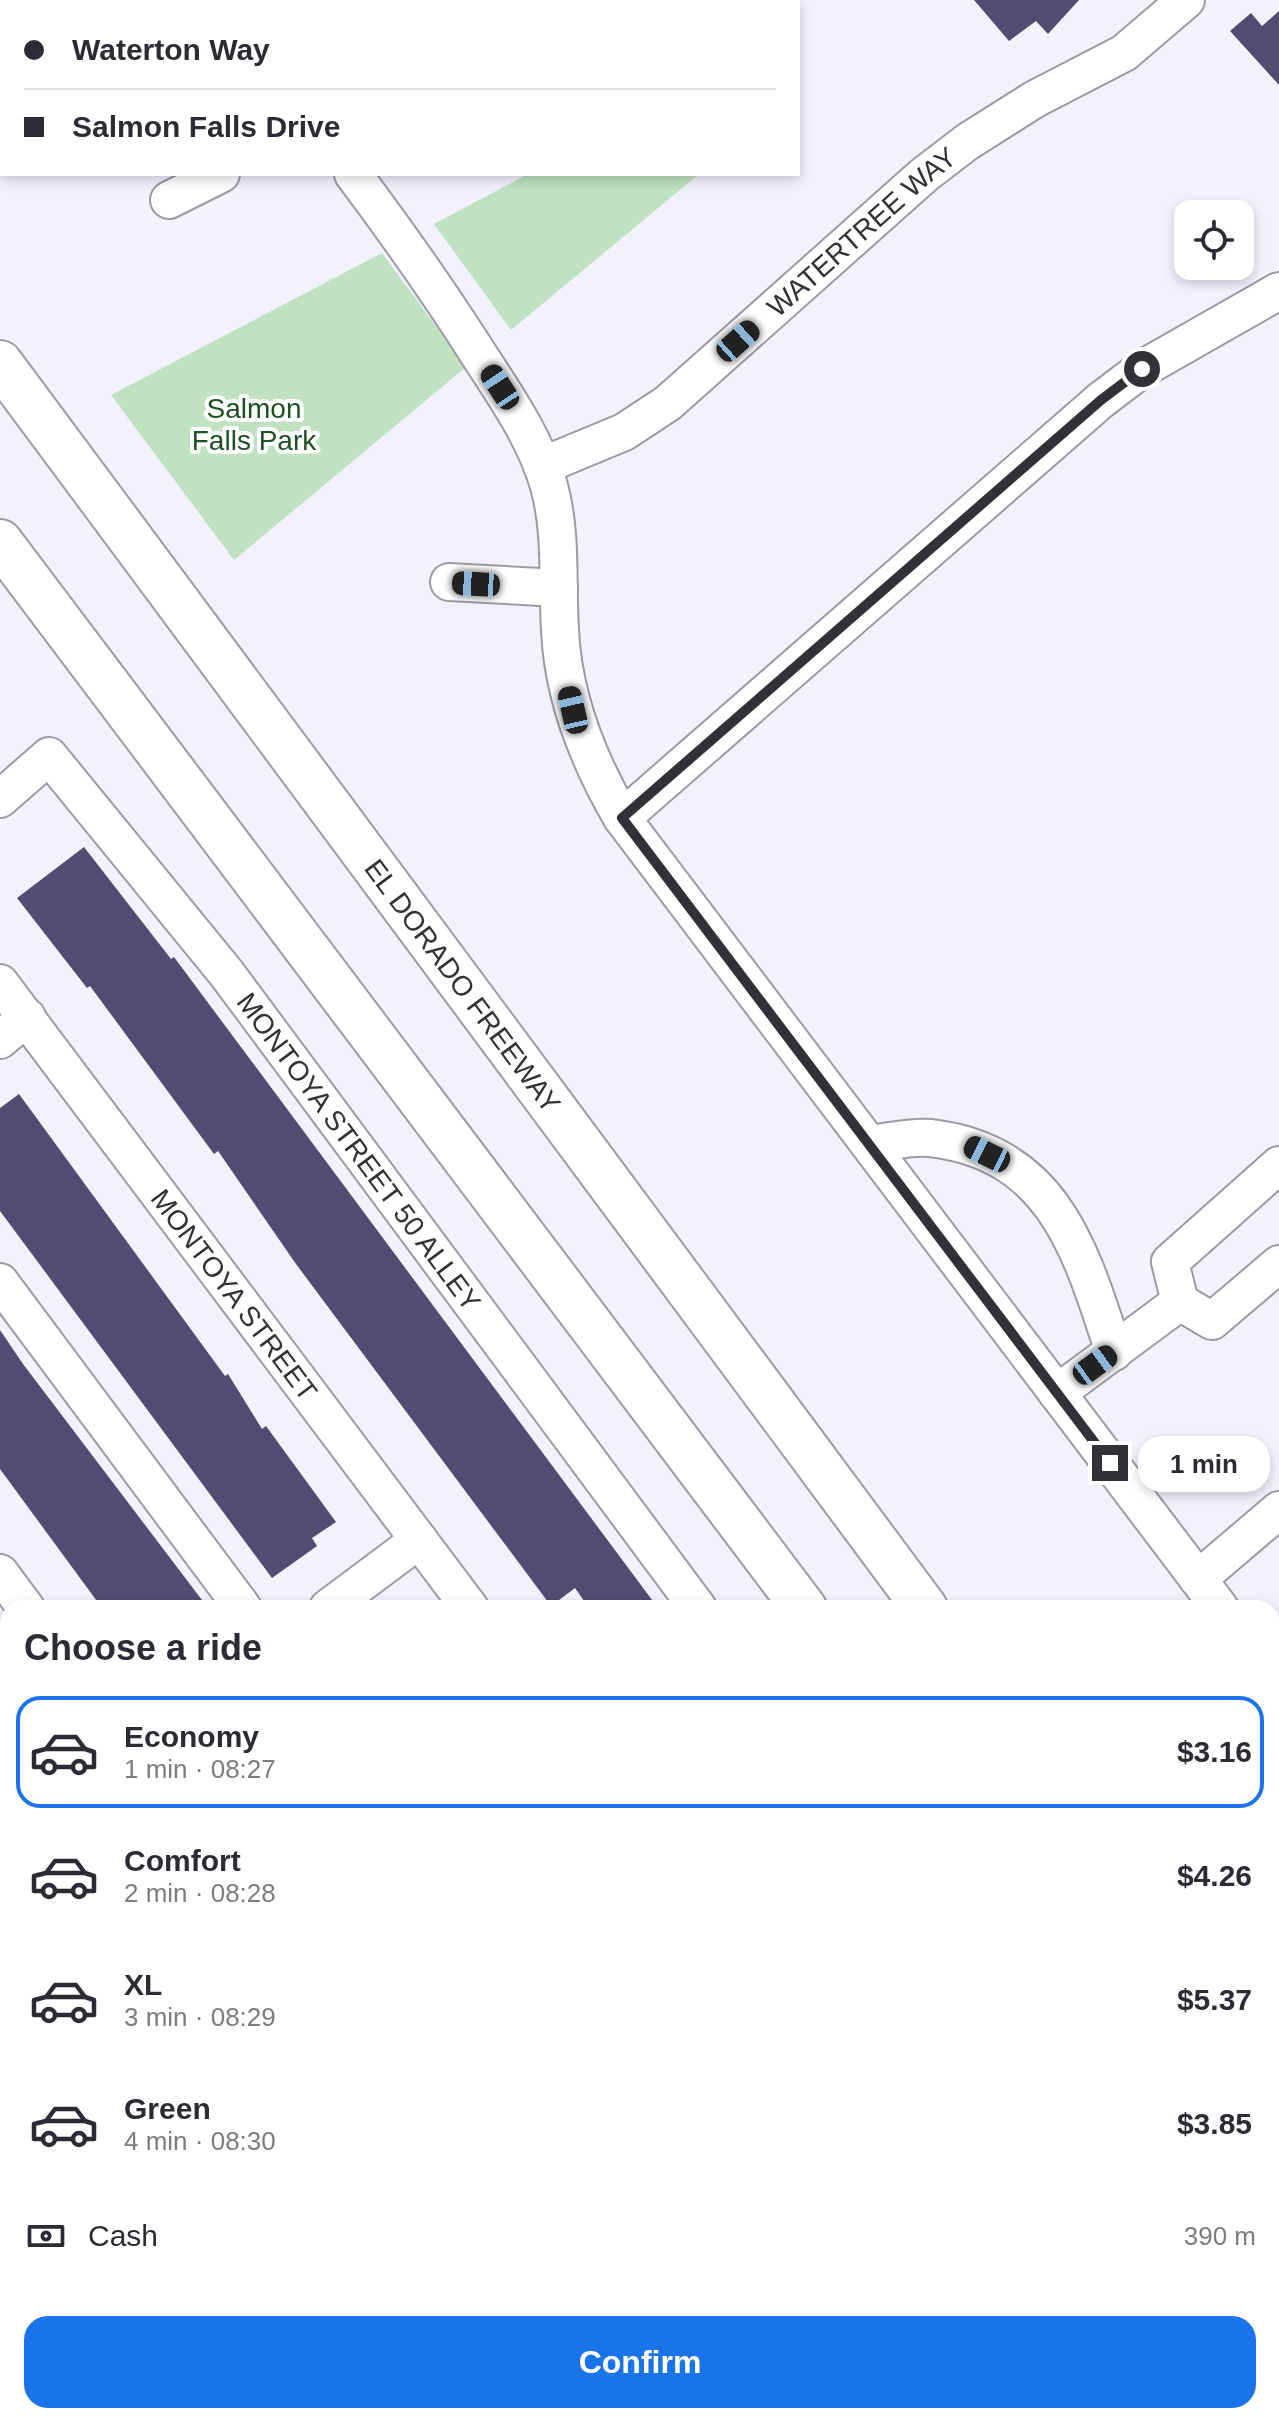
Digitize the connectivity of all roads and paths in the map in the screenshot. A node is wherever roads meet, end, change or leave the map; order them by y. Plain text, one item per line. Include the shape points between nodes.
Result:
1 (1186, 0) edge
2 (217, 176) edge
3 (354, 176) edge
4 (169, 200) dead end
5 (1279, 291) edge
6 (0, 363) edge
7 (542, 466) junction
8 (0, 542) edge
9 (449, 582) dead end
10 (559, 588) junction
11 (0, 799) edge
12 (622, 818) junction
13 (0, 983) edge
14 (27, 1017) junction
15 (0, 1040) edge
16 (869, 1144) junction
17 (1279, 1165) edge
18 (1279, 1264) edge
19 (0, 1282) edge
20 (1180, 1302) junction
21 (1114, 1352) junction
22 (1057, 1393) junction
23 (1279, 1510) edge
24 (419, 1540) junction
25 (0, 1573) edge
26 (1198, 1579) junction
27 (20, 1600) edge
28 (237, 1600) edge
29 (339, 1600) edge
30 (464, 1600) edge
31 (692, 1600) edge
32 (798, 1600) edge
33 (919, 1600) edge
34 (1214, 1600) edge

1 - 7 street, WATERTREE WAY via 1124,53 1035,99 924,175 668,403 624,432
2 - 4 street
3 - 7 street via 451,311
5 - 12 street via 1152,363 1101,400
6 - 33 main road, EL DORADO FREEWAY
7 - 10 street via 557,525
8 - 32 main road
9 - 10 street
10 - 12 street via 560,632 573,710 602,784
11 - 31 street, MONTOYA STREET 50 ALLEY via 49,756 227,974
12 - 16 street
13 - 14 street, MONTOYA STREET
14 - 15 street
14 - 24 street, MONTOYA STREET
16 - 21 street via 928,1138 969,1146 1032,1183 1056,1208 1085,1264
16 - 22 street
17 - 20 street via 1170,1262
18 - 20 street via 1212,1321
19 - 28 street
20 - 21 street
21 - 22 street
22 - 26 street
23 - 26 street
24 - 29 street
24 - 30 street, MONTOYA STREET
25 - 27 street
26 - 34 street

